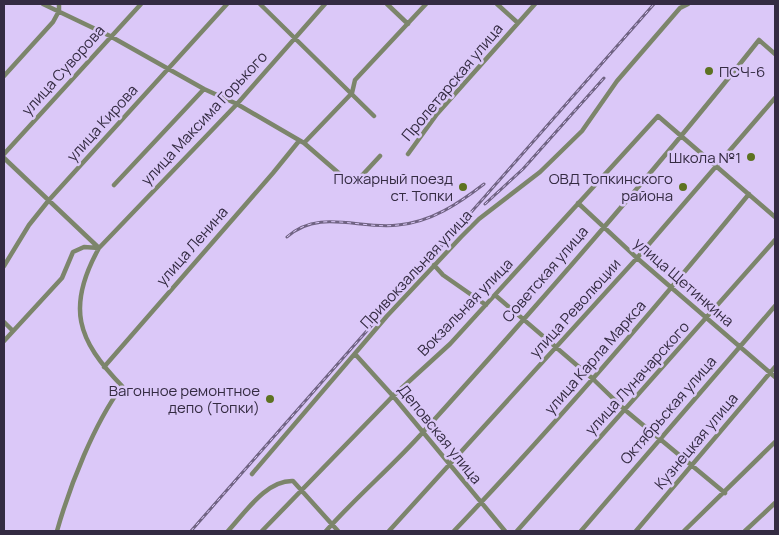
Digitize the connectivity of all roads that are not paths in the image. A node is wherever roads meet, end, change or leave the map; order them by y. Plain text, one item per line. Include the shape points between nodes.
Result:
1 (43, 4) edge
2 (59, 4) edge
3 (140, 4) edge
4 (227, 4) edge
5 (260, 4) edge
6 (325, 4) edge
7 (387, 4) edge
8 (426, 4) edge
9 (497, 4) edge
10 (535, 4) edge
11 (688, 4) edge
12 (60, 11) junction
13 (518, 23) junction
14 (408, 24) junction
15 (110, 36) junction
16 (295, 38) junction
17 (775, 54) edge
18 (167, 69) junction
19 (4, 76) edge
20 (204, 90) junction
21 (352, 93) junction
22 (775, 98) edge
23 (237, 104) junction
24 (374, 116) dead end
25 (682, 135) junction
26 (301, 142) junction
27 (4, 154) edge
28 (408, 154) dead end
29 (380, 156) dead end
30 (4, 158) edge
31 (717, 166) junction
32 (114, 185) dead end
33 (749, 194) junction
34 (49, 200) junction
35 (578, 202) junction
36 (775, 217) edge
37 (602, 227) junction
38 (775, 240) edge
39 (99, 248) junction
40 (637, 258) junction
41 (434, 265) junction
42 (4, 266) edge
43 (672, 288) junction
44 (496, 295) junction
45 (486, 305) junction
46 (775, 306) edge
47 (524, 319) junction
48 (707, 319) junction
49 (4, 322) edge
50 (13, 331) junction
51 (4, 341) edge
52 (739, 346) junction
53 (556, 347) junction
54 (355, 354) junction
55 (104, 367) junction
56 (775, 367) edge
57 (770, 373) junction
58 (775, 378) edge
59 (593, 379) junction
60 (392, 396) junction
61 (625, 410) junction
62 (422, 433) junction
63 (660, 438) junction
64 (775, 442) edge
65 (693, 465) junction
66 (449, 466) junction
67 (252, 474) dead end
68 (301, 490) junction
69 (725, 493) junction
70 (775, 503) edge
71 (480, 504) junction
72 (332, 524) junction
73 (57, 531) edge
74 (228, 531) edge
75 (262, 531) edge
76 (326, 531) edge
77 (338, 531) edge
78 (389, 531) edge
79 (454, 531) edge
80 (504, 531) edge
81 (517, 531) edge
82 (581, 531) edge
83 (636, 531) edge
84 (684, 531) edge
85 (745, 531) edge

1 - 12 street
2 - 12 street
3 - 15 street, улица Суворова
4 - 18 street, улица Кирова
5 - 16 street
6 - 16 street, улица Максима Горького
7 - 14 street
8 - 14 street, улица Ленина
9 - 13 street
10 - 13 street, Пролетарская улица
11 - 41 street, Привокзальная улица via 680,8 617,81 582,131 540,172 479,219
12 - 15 street
12 - 19 street via 54,22
13 - 28 street, Пролетарская улица via 437,114
14 - 21 street, улица Ленина via 355,80
15 - 18 street
15 - 27 street, улица Суворова
16 - 21 street
16 - 23 street, улица Максима Горького
17 - 25 street, Советская улица via 759,40
18 - 20 street
18 - 34 street, улица Кирова
20 - 23 street
20 - 32 street
21 - 24 street
21 - 26 street, улица Ленина
22 - 31 street, улица Революции
23 - 26 street
23 - 39 street, улица Максима Горького
25 - 31 street
25 - 35 street, Вокзальная улица via 658,116
25 - 37 street, Советская улица
26 - 29 street via 355,183
26 - 55 street, улица Ленина
30 - 34 street
31 - 33 street
31 - 40 street, улица Революции
33 - 36 street
33 - 43 street, улица Карла Маркса
34 - 39 street
34 - 42 street, улица Кирова
35 - 37 street, улица Щетинкина
35 - 44 street, Вокзальная улица
37 - 40 street, улица Щетинкина
37 - 47 street, Советская улица
38 - 48 street, улица Луначарского
39 - 50 street via 84,247 73,252 62,278
39 - 55 street, улица Максима Горького via 89,266 82,293 80,323 88,344
40 - 43 street, улица Щетинкина
40 - 53 street, улица Революции
41 - 45 street
41 - 54 street, Привокзальная улица
43 - 48 street, улица Щетинкина
43 - 59 street, улица Карла Маркса
44 - 45 street, Вокзальная улица
44 - 47 street
45 - 60 street, Вокзальная улица via 450,344
46 - 52 street, Октябрьская улица
47 - 53 street
47 - 62 street, Советская улица
48 - 52 street, улица Щетинкина
48 - 61 street, улица Луначарского
49 - 50 street
50 - 51 street
52 - 57 street, улица Щетинкина
52 - 63 street, Октябрьская улица
53 - 59 street
53 - 66 street, улица Революции
54 - 60 street, Деповская улица
54 - 67 street, Привокзальная улица
55 - 73 street, улица Максима Горького via 122,386 107,406 62,511
56 - 57 street, Кузнецкая улица
57 - 58 street, улица Щетинкина
57 - 65 street, Кузнецкая улица
59 - 61 street
59 - 71 street, улица Карла Маркса
60 - 62 street, Деповская улица
60 - 68 street, Вокзальная улица
61 - 63 street
61 - 81 street, улица Луначарского
62 - 66 street, Деповская улица
62 - 72 street, Советская улица
63 - 65 street
63 - 82 street, Октябрьская улица
64 - 69 street
65 - 69 street
65 - 83 street, Кузнецкая улица
66 - 71 street, Деповская улица
66 - 78 street, улица Революции
68 - 72 street
68 - 74 street via 293,481 282,481 271,487
68 - 75 street, Вокзальная улица
69 - 84 street
70 - 85 street
71 - 79 street, улица Карла Маркса
71 - 80 street, Деповская улица
72 - 76 street, Советская улица
72 - 77 street

